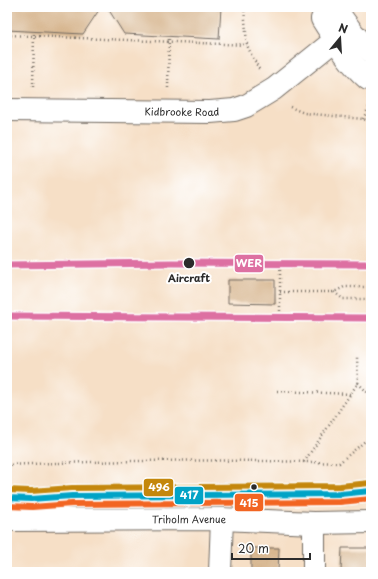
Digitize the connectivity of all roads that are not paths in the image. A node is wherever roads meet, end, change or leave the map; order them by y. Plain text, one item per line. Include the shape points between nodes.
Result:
1 (337, 8) edge
2 (335, 40) junction
3 (371, 52) edge
4 (368, 79) dead end
5 (7, 110) edge
6 (371, 491) edge
7 (7, 498) edge
8 (222, 519) junction
9 (7, 520) edge
10 (371, 522) edge
11 (314, 523) junction
12 (220, 572) edge
13 (314, 572) edge

1 - 2 street via 322,19
1 - 3 street via 353,33
2 - 4 street
2 - 5 street, Kidbrooke Road via 274,89 246,106 234,110
6 - 7 street via 340,494
8 - 9 street, Triholm Avenue
8 - 11 street, Triholm Avenue
8 - 12 street
10 - 11 street, Triholm Avenue
11 - 13 street

